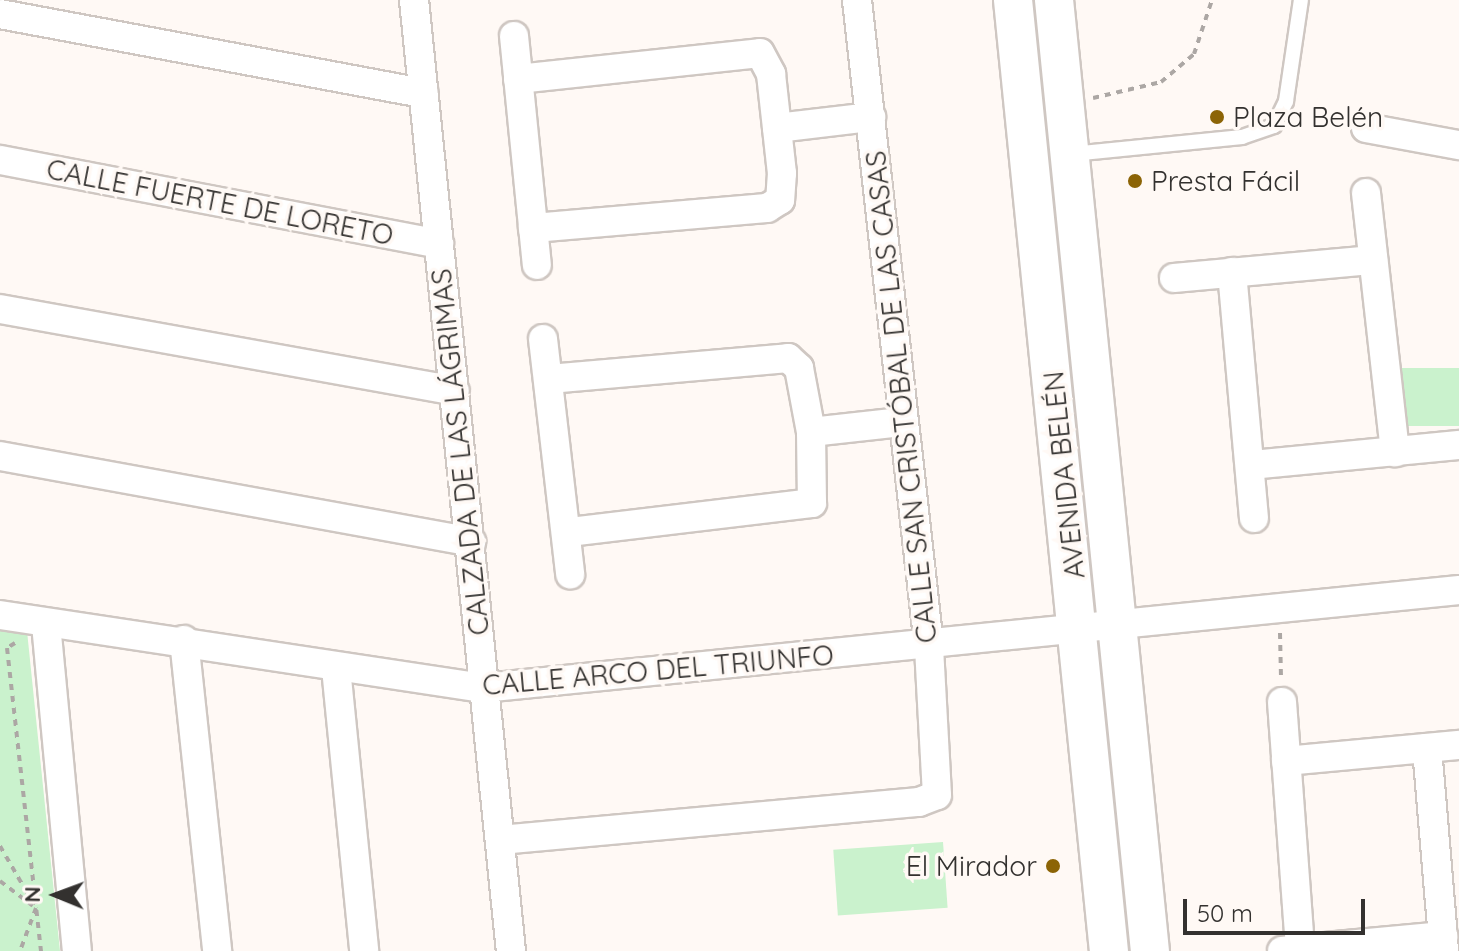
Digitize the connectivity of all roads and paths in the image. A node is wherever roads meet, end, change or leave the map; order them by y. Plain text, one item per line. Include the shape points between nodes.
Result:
1 (414, 0) edge
2 (857, 0) edge
3 (1013, 0) edge
4 (1029, 0) edge
5 (1038, 0) edge
6 (1054, 0) edge
7 (1212, 0) edge
8 (1301, 0) edge
9 (0, 14) edge
10 (514, 36) dead end
11 (518, 79) junction
12 (424, 93) junction
13 (1066, 100) junction
14 (871, 117) junction
15 (777, 128) junction
16 (1366, 128) dead end
17 (1459, 145) edge
18 (1072, 154) junction
19 (0, 160) edge
20 (1366, 193) dead end
21 (533, 228) junction
22 (439, 244) junction
23 (1373, 260) junction
24 (537, 265) dead end
25 (1232, 272) junction
26 (1174, 278) dead end
27 (0, 309) edge
28 (543, 339) dead end
29 (549, 379) junction
30 (455, 391) junction
31 (901, 422) junction
32 (811, 432) junction
33 (1458, 451) edge
34 (1395, 452) junction
35 (0, 456) edge
36 (1251, 465) junction
37 (1254, 518) dead end
38 (568, 532) junction
39 (471, 542) junction
40 (570, 574) dead end
41 (1459, 590) edge
42 (1279, 606) junction
43 (0, 615) edge
44 (46, 624) junction
45 (1097, 624) junction
46 (184, 640) junction
47 (929, 646) junction
48 (0, 647) edge
49 (7, 648) junction
50 (336, 668) junction
51 (484, 688) junction
52 (1282, 702) joint
53 (1459, 745) edge
54 (1427, 748) junction
55 (1286, 761) junction
56 (500, 840) junction
57 (0, 846) edge
58 (0, 881) edge
59 (36, 908) junction
60 (1443, 943) edge
61 (1290, 950) edge
62 (20, 951) edge
63 (41, 951) edge
64 (77, 951) edge
65 (217, 951) edge
66 (364, 951) edge
67 (511, 951) edge
68 (1109, 951) edge
69 (1122, 951) edge
70 (1134, 951) edge
71 (1150, 951) edge

1 - 12 street, CALZADA DE LAS LÁGRIMAS
2 - 14 street, CALLE SAN CRISTÓBAL DE LAS CASAS
3 - 45 main road, AVENIDA BELÉN
4 - 45 lane
5 - 45 lane
6 - 13 main road, AVENIDA BELÉN
7 - 13 path via 1194,54 1161,82
8 - 18 lane via 1286,101 1274,126 1242,137
9 - 12 street
10 - 11 street
11 - 15 street via 760,53 768,63
11 - 21 street
12 - 22 street, CALZADA DE LAS LÁGRIMAS
13 - 18 main road, AVENIDA BELÉN
14 - 15 street
14 - 31 street, CALLE SAN CRISTÓBAL DE LAS CASAS
15 - 21 street via 782,186 776,205
16 - 17 street
18 - 45 main road, AVENIDA BELÉN
19 - 22 street, CALLE FUERTE DE LORETO
20 - 23 street
21 - 24 street
22 - 30 street, CALZADA DE LAS LÁGRIMAS
23 - 25 street
23 - 34 street
25 - 26 street
25 - 36 street
27 - 30 street
28 - 29 street
29 - 32 street via 788,358 799,368
29 - 38 street
30 - 39 street, CALZADA DE LAS LÁGRIMAS
31 - 32 street
31 - 47 street, CALLE SAN CRISTÓBAL DE LAS CASAS
32 - 38 street via 812,503
33 - 34 street
34 - 36 street
35 - 39 street
36 - 37 street
38 - 40 street
39 - 51 street, CALZADA DE LAS LÁGRIMAS
41 - 42 street, CALLE ARCO DEL TRIUNFO
42 - 45 street, CALLE ARCO DEL TRIUNFO
42 - 52 path
43 - 44 street, CALLE ARCO DEL TRIUNFO
44 - 46 street, CALLE ARCO DEL TRIUNFO
44 - 49 path
44 - 64 street
45 - 47 street, CALLE ARCO DEL TRIUNFO
45 - 68 main road, AVENIDA BELÉN
45 - 69 lane
45 - 70 lane
45 - 71 main road, AVENIDA BELÉN
46 - 50 street, CALLE ARCO DEL TRIUNFO
46 - 65 street
47 - 51 street, CALLE ARCO DEL TRIUNFO
47 - 56 street, CALLE SAN CRISTÓBAL DE LAS CASAS via 937,795 919,802
48 - 49 path
49 - 59 path
50 - 51 street, CALLE ARCO DEL TRIUNFO
50 - 66 street
51 - 56 street, CALZADA DE LAS LÁGRIMAS
52 - 55 street
53 - 54 street
54 - 55 street
54 - 60 street
55 - 61 street
56 - 67 street, CALZADA DE LAS LÁGRIMAS
57 - 59 path
58 - 59 path
59 - 62 path
59 - 63 path
60 - 61 street

